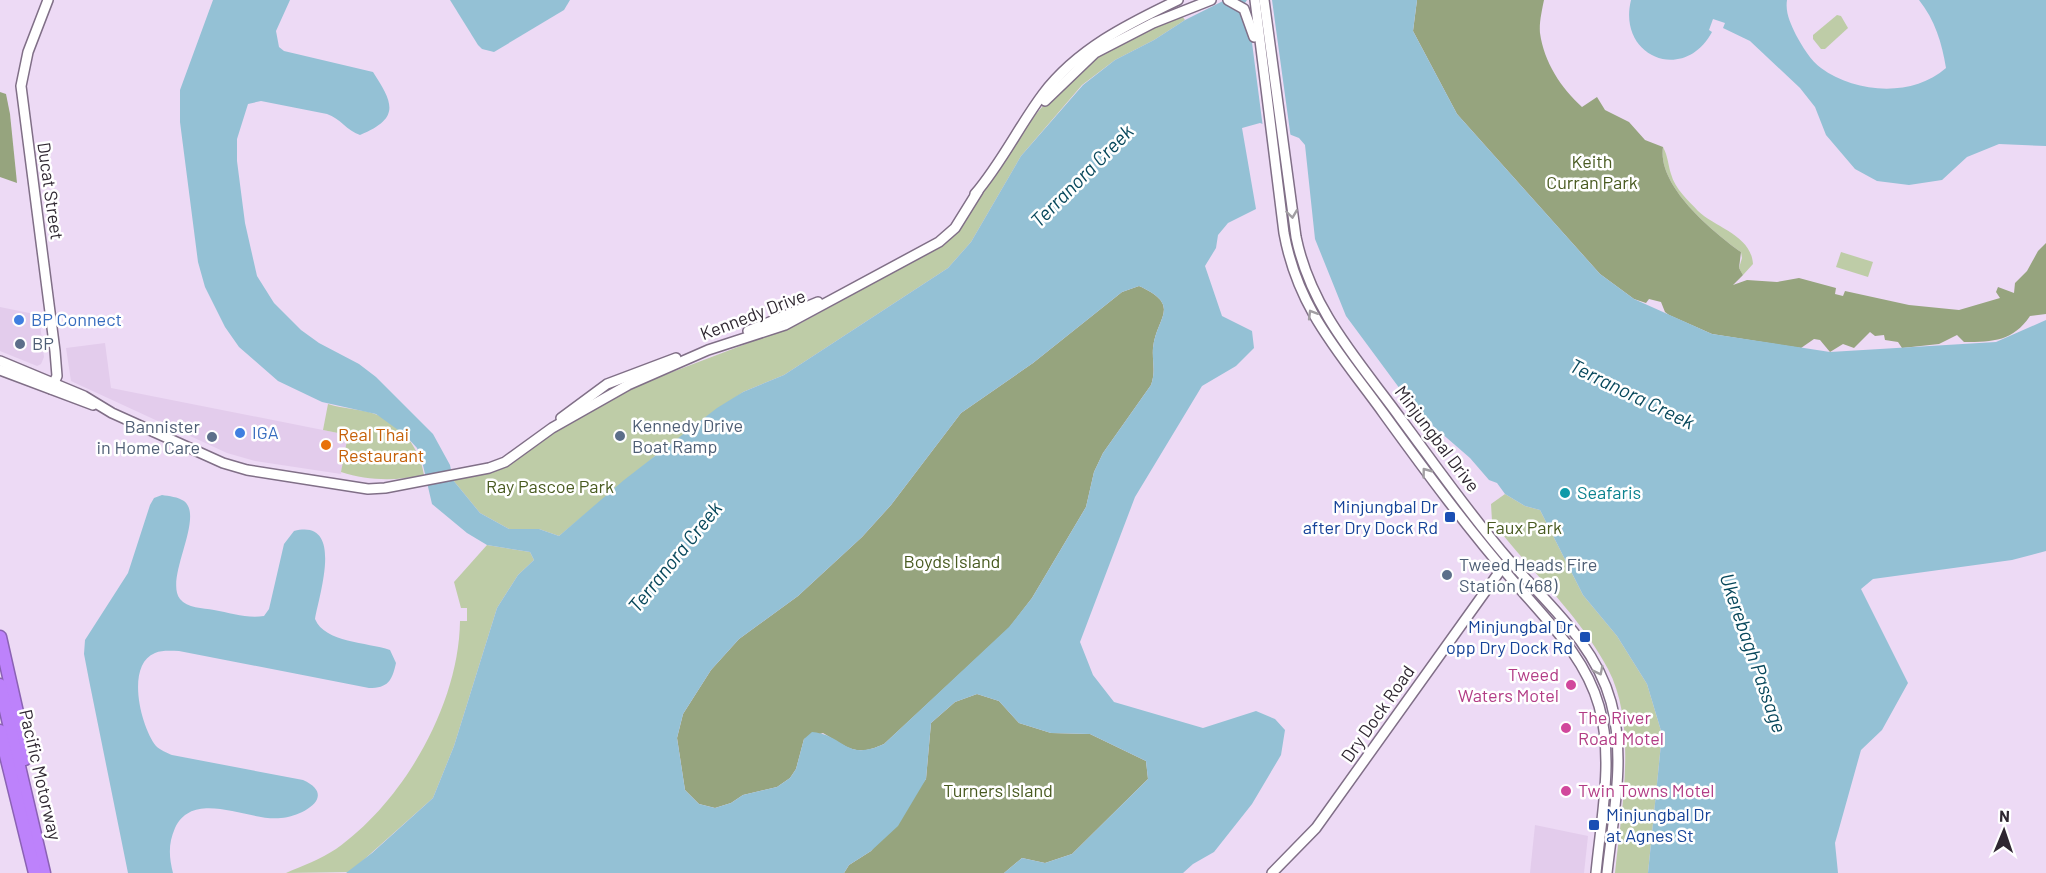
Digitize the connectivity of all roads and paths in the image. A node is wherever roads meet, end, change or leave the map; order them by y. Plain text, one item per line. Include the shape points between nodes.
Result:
1 (48, 0) edge
2 (1176, 0) edge
3 (1193, 0) edge
4 (1211, 0) edge
5 (1228, 0) edge
6 (1255, 0) edge
7 (1264, 0) edge
8 (1153, 23) junction
9 (1026, 120) junction
10 (1280, 157) junction
11 (978, 191) junction
12 (0, 361) edge
13 (0, 370) edge
14 (640, 380) junction
15 (53, 386) junction
16 (588, 396) junction
17 (552, 428) junction
18 (1506, 564) junction
19 (0, 637) edge
20 (0, 685) edge
21 (0, 731) edge
22 (0, 760) edge
23 (32, 818) junction
24 (32, 873) edge
25 (44, 873) edge
26 (1272, 873) edge
27 (1596, 873) edge
28 (1607, 873) edge

1 - 15 street, Ducat Street via 28,52 21,86 55,351 57,376
2 - 9 street, Kennedy Drive via 1081,56 1055,80
3 - 8 street
4 - 8 street
5 - 10 street via 1244,9 1252,26 1267,134
6 - 10 street, Minjungbal Drive
7 - 10 street, Minjungbal Drive
8 - 9 street, Kennedy Drive via 1095,53
9 - 11 street, Kennedy Drive
10 - 18 street, Minjungbal Drive via 1289,261 1312,315 1450,504
11 - 14 street, Kennedy Drive via 955,228 929,248 785,325 708,350
11 - 16 street, Kennedy Drive via 937,238 821,301 607,384
12 - 15 street, Kennedy Drive
13 - 15 street, Kennedy Drive
14 - 16 street via 592,398
14 - 17 street, Kennedy Drive
15 - 17 street, Kennedy Drive via 84,396 201,454 247,470 370,489 421,483 506,462
16 - 17 street, Kennedy Drive
18 - 26 street, Dry Dock Road via 1329,811
18 - 27 street, Minjungbal Drive via 1570,647 1599,704 1605,772
18 -> 28 street, Minjungbal Drive via 1575,632 1601,674 1611,700 1618,760
19 - 23 highway via 21,730
20 - 23 highway, Pacific Motorway
21 - 24 highway, Pacific Motorway
22 - 24 highway
23 - 25 highway, Pacific Motorway

